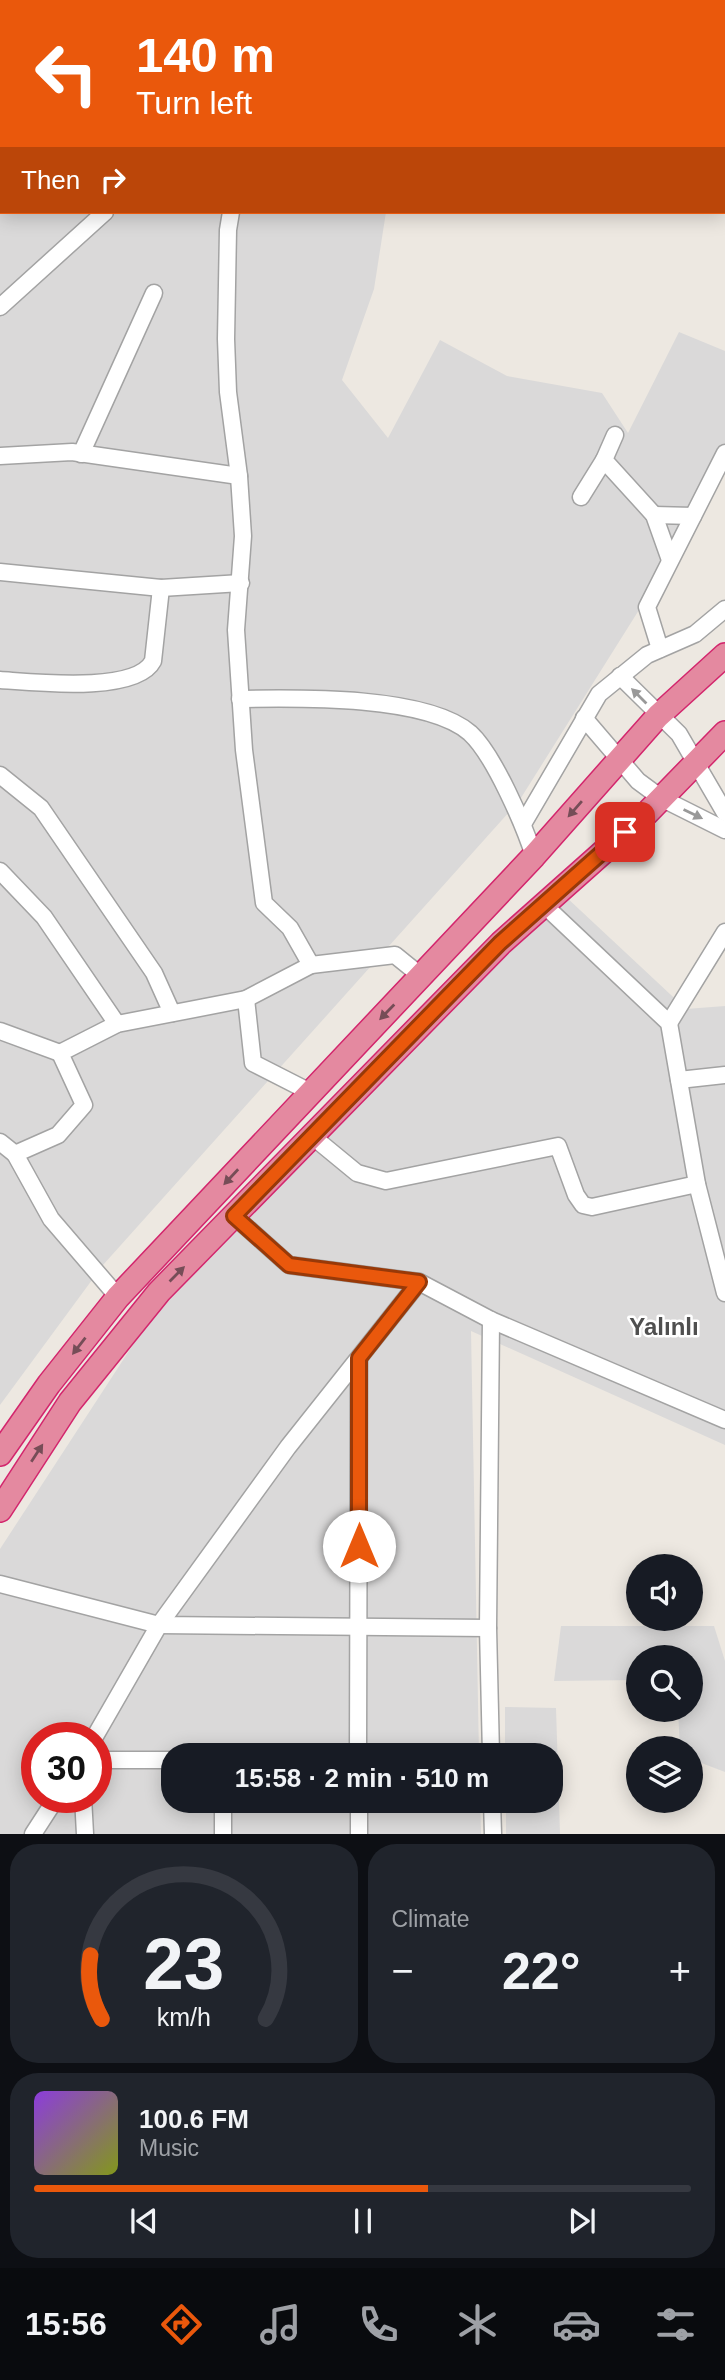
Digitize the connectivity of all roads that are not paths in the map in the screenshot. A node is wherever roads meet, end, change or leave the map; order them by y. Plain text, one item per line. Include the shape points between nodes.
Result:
1 (103, 214) edge
2 (231, 214) edge
3 (154, 293) dead end
4 (0, 307) edge
5 (615, 435) dead end
6 (725, 453) edge
7 (81, 454) junction
8 (0, 456) edge
9 (604, 460) junction
10 (239, 476) junction
11 (581, 497) dead end
12 (654, 515) junction
13 (693, 516) junction
14 (670, 561) junction
15 (0, 572) edge
16 (241, 583) junction
17 (161, 588) junction
18 (725, 609) edge
19 (660, 649) junction
20 (725, 655) edge
21 (620, 677) junction
22 (0, 680) edge
23 (240, 699) junction
24 (658, 716) junction
25 (584, 718) junction
26 (725, 733) edge
27 (618, 758) junction
28 (695, 761) junction
29 (0, 775) edge
30 (661, 798) junction
31 (725, 813) edge
32 (523, 824) junction
33 (725, 830) edge
34 (534, 856) junction
35 (0, 870) edge
36 (543, 904) junction
37 (725, 932) edge
38 (311, 965) junction
39 (421, 976) junction
40 (246, 999) junction
41 (172, 1013) junction
42 (669, 1023) junction
43 (117, 1024) junction
44 (0, 1031) edge
45 (60, 1053) junction
46 (725, 1075) edge
47 (679, 1080) junction
48 (310, 1092) junction
49 (312, 1136) junction
50 (0, 1142) edge
51 (15, 1154) junction
52 (697, 1184) junction
53 (234, 1216) junction
54 (419, 1282) junction
55 (725, 1293) edge
56 (118, 1297) junction
57 (491, 1321) junction
58 (359, 1358) junction
59 (725, 1420) edge
60 (0, 1454) edge
61 (0, 1510) edge
62 (0, 1584) edge
63 (159, 1625) junction
64 (358, 1627) junction
65 (488, 1628) junction
66 (103, 1722) edge
67 (358, 1743) edge
68 (491, 1743) edge
69 (112, 1760) edge
70 (161, 1760) edge
71 (47, 1813) edge
72 (84, 1813) edge
73 (223, 1813) edge
74 (359, 1813) edge
75 (492, 1813) edge
76 (33, 1834) edge
77 (85, 1834) edge
78 (223, 1834) edge
79 (359, 1834) edge
80 (493, 1834) edge

1 - 4 street
2 - 10 street via 226,339
3 - 7 street
5 - 9 street
6 - 13 street
7 - 8 street
7 - 10 street
9 - 11 street
9 - 12 street
10 - 16 street
12 - 13 street
12 - 14 street
13 - 14 street
14 - 19 street via 647,607
15 - 17 street
16 - 17 street
16 - 23 street via 236,630
17 - 22 street via 153,661 145,671 86,686
18 - 19 street via 695,634
19 - 21 street
20 - 24 highway
24 -> 21 street
21 - 25 street via 599,694
23 - 32 street via 377,702 453,722 478,741
23 - 38 street via 264,903 290,928
24 - 27 highway
24 - 28 street via 678,734
25 - 27 street
25 - 32 street
26 - 28 highway
27 - 30 street
27 -> 34 highway
28 - 30 highway
28 - 31 street
29 - 41 street via 41,808 155,973
30 -> 33 street
30 - 36 highway
32 - 34 street
34 - 39 highway
35 - 43 street via 44,917
36 - 42 street
36 - 49 highway
37 - 42 street
38 - 39 street via 395,955
38 - 40 street
39 -> 48 highway
40 - 41 street
40 - 48 street via 253,1063
41 - 43 street
42 - 47 street
43 - 45 street
44 - 45 street
45 - 51 street via 84,1105 58,1135
46 - 47 street
47 - 52 street
48 -> 56 highway
49 - 52 street via 357,1174 386,1181 558,1146 576,1195 583,1205 592,1207
49 - 53 highway
50 - 51 street
51 - 56 street via 51,1219
52 - 55 street
53 - 54 street via 289,1265
61 -> 53 highway via 70,1402 159,1292
54 - 57 street
54 - 58 street
56 -> 60 highway
57 - 59 street
57 - 65 street
58 - 63 street
58 - 64 street
62 - 63 street
63 - 64 street
63 - 66 street
64 - 65 street
64 - 67 street
65 - 68 street
69 - 70 street
71 - 76 street
72 - 77 street
73 - 78 street
74 - 79 street
75 - 80 street

